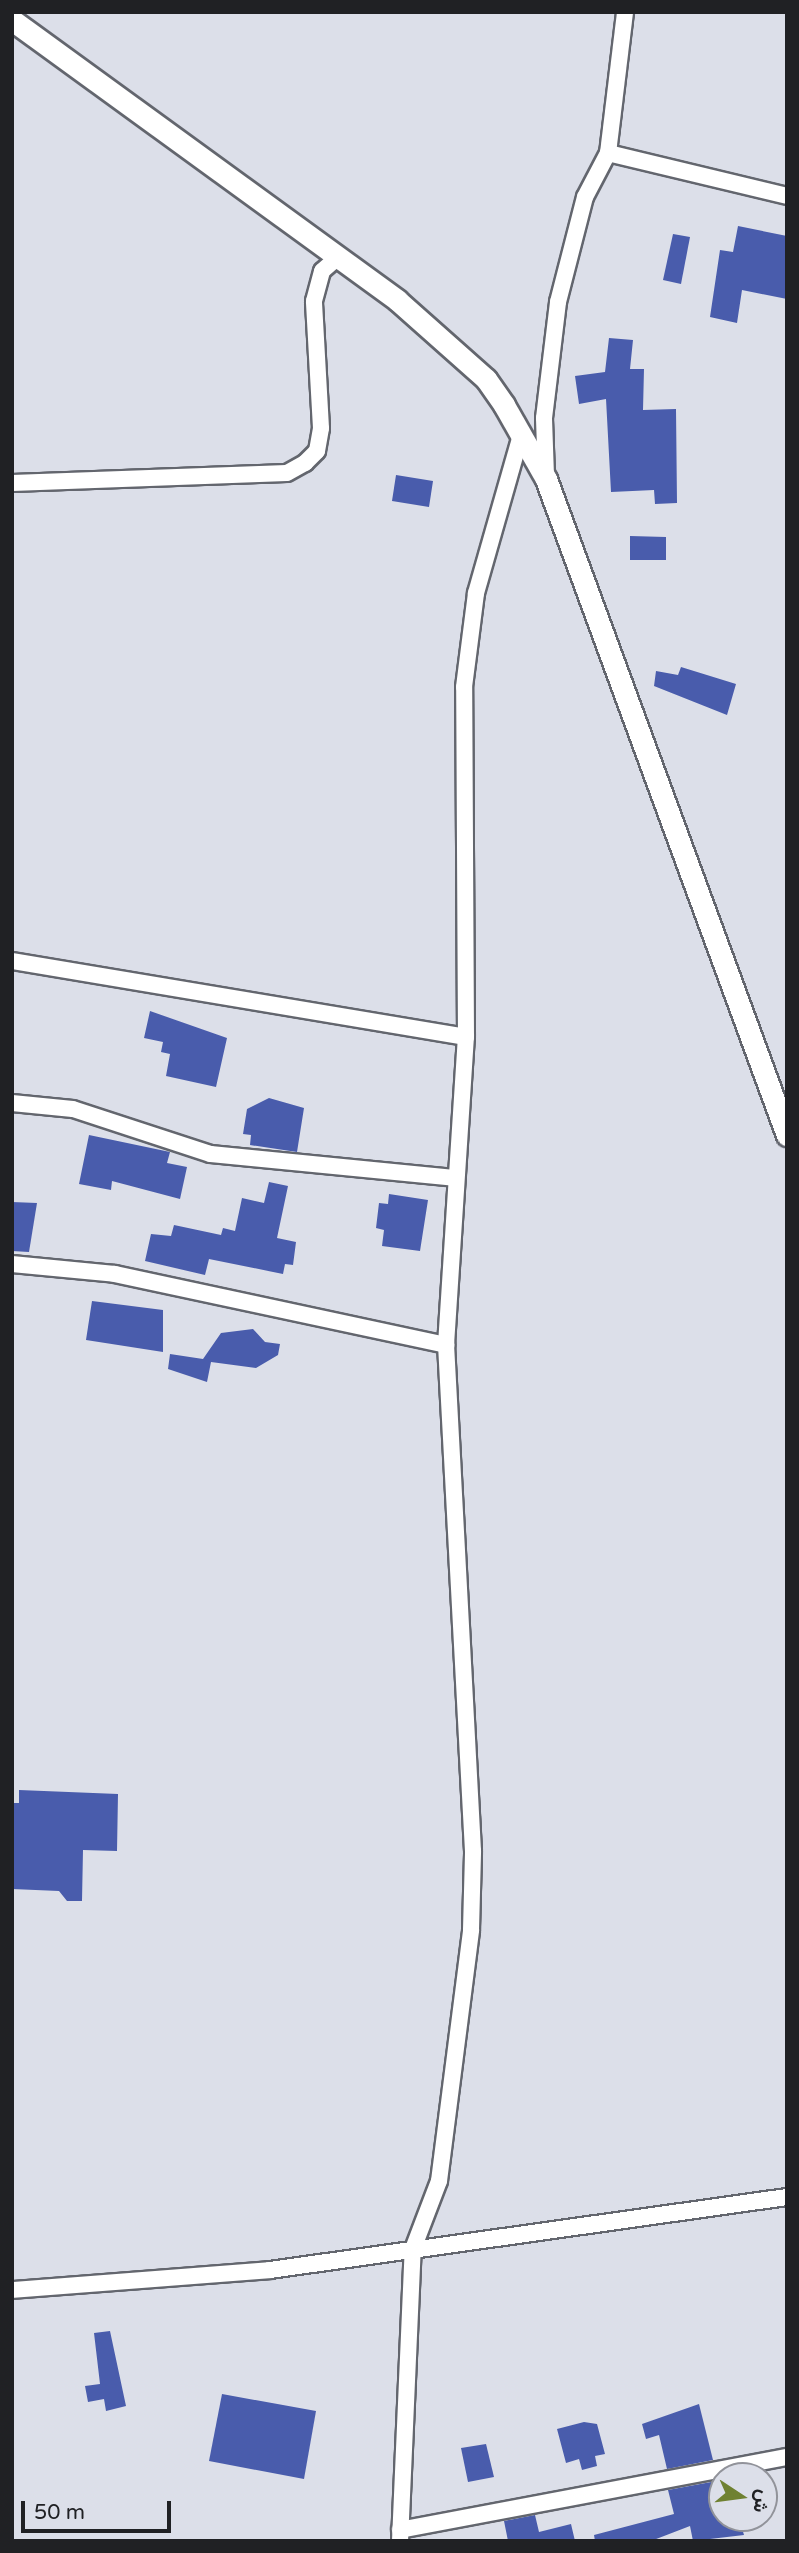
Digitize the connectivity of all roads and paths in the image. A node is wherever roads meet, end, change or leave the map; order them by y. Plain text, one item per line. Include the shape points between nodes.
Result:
1 (625, 12) edge
2 (12, 20) edge
3 (608, 153) junction
4 (787, 196) edge
5 (338, 257) junction
6 (521, 435) junction
7 (546, 479) junction
8 (12, 483) edge
9 (12, 961) edge
10 (466, 1037) junction
11 (12, 1104) edge
12 (787, 1135) edge
13 (454, 1178) junction
14 (12, 1264) edge
15 (446, 1345) junction
16 (787, 2197) edge
17 (413, 2249) junction
18 (12, 2290) edge
19 (787, 2456) edge
20 (400, 2536) edge

1 - 3 street
2 - 5 street
3 - 4 street
3 - 7 street via 585,197 558,302 544,418
5 - 6 street via 486,379
5 - 8 street via 323,271 314,301 321,428 317,451 305,463 288,473
6 - 7 street
6 - 10 street via 476,593 464,687
7 - 12 street
9 - 10 street
10 - 13 street
11 - 13 street via 73,1109 211,1154
13 - 15 street
14 - 15 street via 115,1274
15 - 17 street via 470,1725 471,1930 439,2181
16 - 17 street
17 - 18 street via 270,2270
17 - 20 street
19 - 20 street

